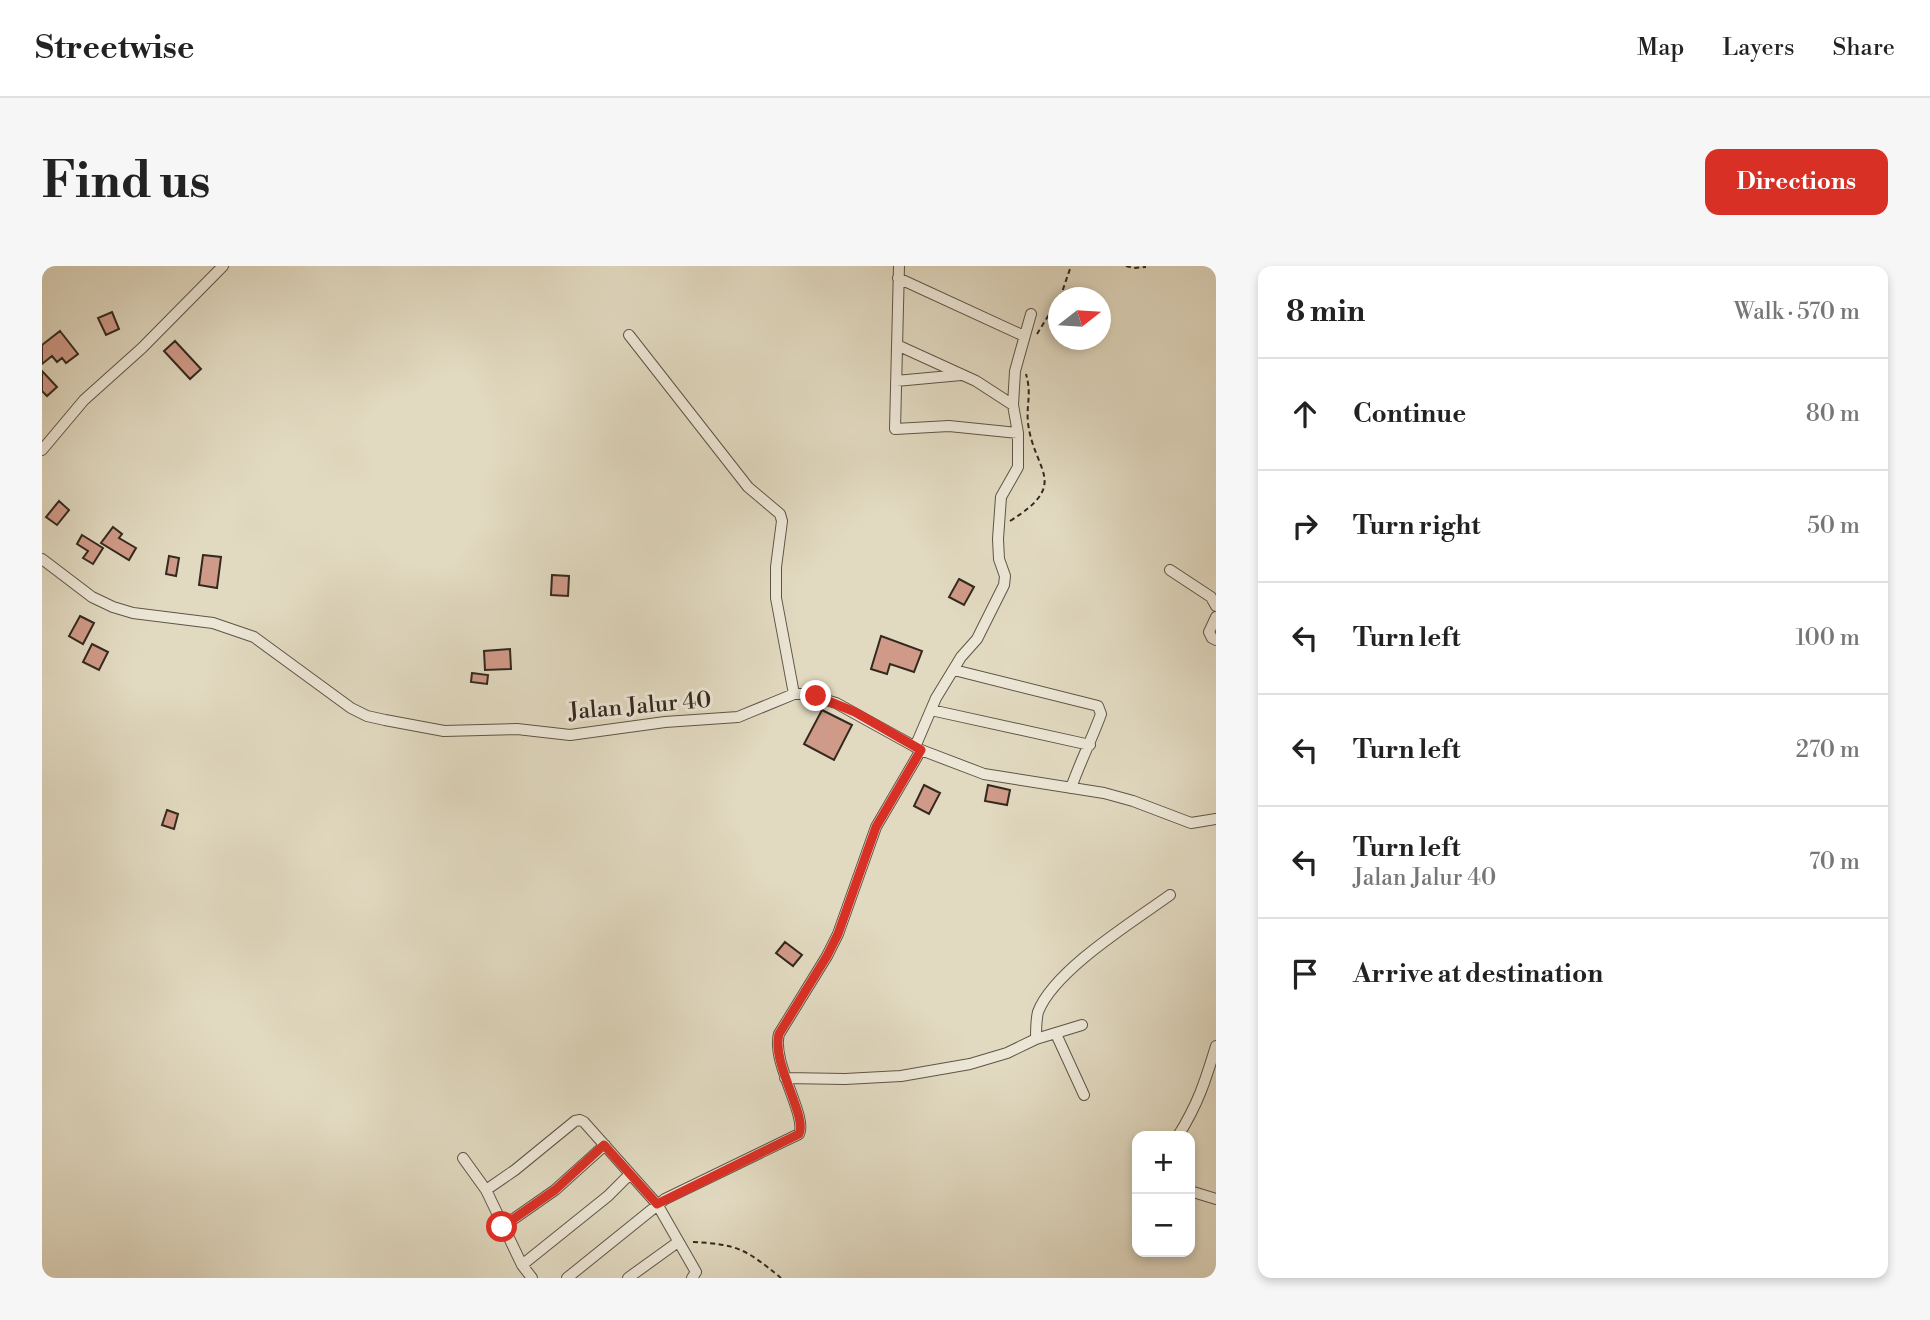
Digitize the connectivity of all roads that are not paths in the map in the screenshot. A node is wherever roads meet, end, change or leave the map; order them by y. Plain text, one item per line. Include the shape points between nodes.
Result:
1 (223, 266) edge
2 (899, 266) edge
3 (898, 278) junction
4 (1031, 314) dead end
5 (629, 335) dead end
6 (1024, 336) junction
7 (897, 345) junction
8 (962, 374) junction
9 (896, 381) junction
10 (1013, 405) junction
11 (1018, 433) junction
12 (42, 450) edge
13 (42, 559) edge
14 (1170, 570) dead end
15 (1216, 606) edge
16 (1216, 617) edge
17 (1216, 640) edge
18 (954, 670) junction
19 (794, 694) junction
20 (931, 710) junction
21 (1090, 745) junction
22 (918, 748) junction
23 (1071, 788) junction
24 (1216, 819) edge
25 (1170, 895) dead end
26 (1082, 1025) dead end
27 (1056, 1034) junction
28 (1036, 1039) junction
29 (1216, 1046) edge
30 (785, 1078) junction
31 (1084, 1095) dead end
32 (1181, 1131) edge
33 (604, 1145) junction
34 (463, 1158) dead end
35 (630, 1174) junction
36 (486, 1191) junction
37 (1195, 1193) edge
38 (1216, 1199) edge
39 (657, 1204) junction
40 (502, 1227) junction
41 (678, 1242) junction
42 (522, 1265) junction
43 (532, 1278) edge
44 (567, 1278) edge
45 (628, 1278) edge
46 (692, 1278) edge

1 - 12 street via 84,400
2 - 3 street
3 - 6 street
3 - 7 street
4 - 6 street
5 - 19 street via 748,486 780,514 776,597
6 - 10 street
7 - 8 street
7 - 9 street
8 - 9 street
8 - 10 street
9 - 11 street via 895,429 948,426
10 - 11 street
11 - 18 street via 1018,467 1001,497 998,539 1004,585 977,639
13 - 19 street, Jalan Jalur 40 via 113,607 213,623 254,637 367,716 444,731 517,729 570,734 738,717
14 - 15 street via 1211,597
16 - 17 street via 1209,632
18 - 20 street
18 - 21 street via 1098,706 1101,713
19 - 22 street via 836,703
20 - 21 street
20 - 22 street
21 - 23 street
22 - 23 street via 984,774
22 - 30 street via 876,827 838,934 776,1041
23 - 24 street via 1133,801 1191,823
25 - 28 street via 1081,959 1038,1013
26 - 27 street
27 - 28 street
27 - 31 street
28 - 30 street via 970,1064 901,1076
29 - 32 street via 1205,1087
30 - 39 street via 801,1120 799,1134
33 - 35 street
33 - 36 street via 584,1122 575,1121
33 - 40 street via 555,1190
34 - 36 street
35 - 39 street
35 - 42 street
36 - 40 street
37 - 38 street
39 - 41 street
39 - 44 street
40 - 42 street
41 - 45 street
41 - 46 street via 696,1272
42 - 43 street

